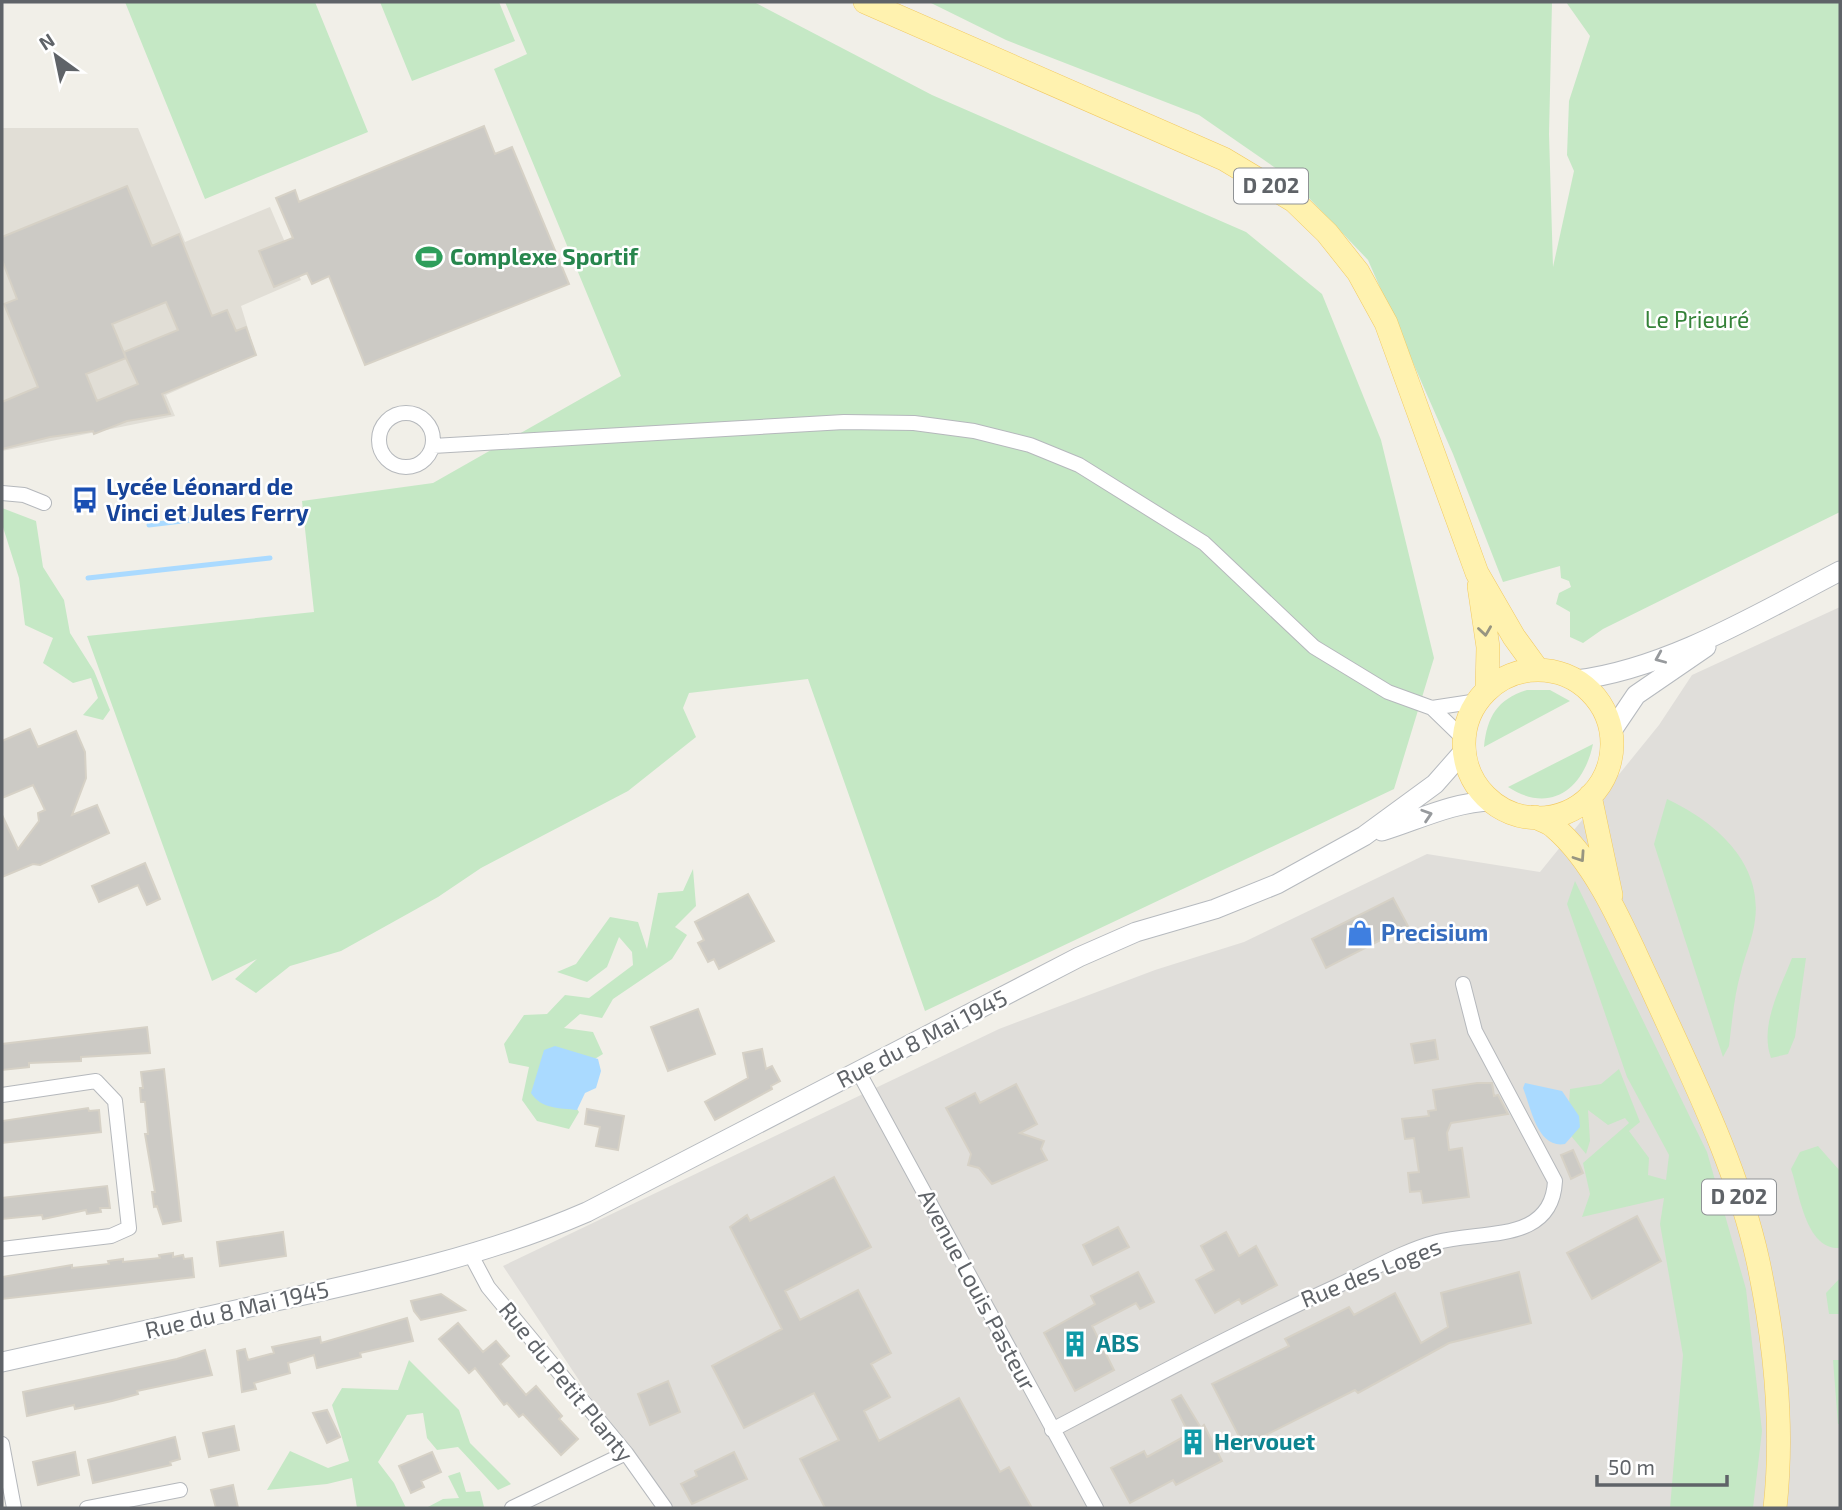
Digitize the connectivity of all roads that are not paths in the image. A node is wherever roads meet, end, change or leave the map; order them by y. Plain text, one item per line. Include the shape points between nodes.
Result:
1 (865, 2) edge
2 (433, 446) dead end
3 (2, 493) edge
4 (44, 503) dead end
5 (1840, 571) edge
6 (1477, 573) junction
7 (1745, 621) junction
8 (1538, 670) junction
9 (1576, 680) junction
10 (1482, 696) junction
11 (1432, 708) junction
12 (1611, 732) junction
13 (1464, 745) junction
14 (1590, 796) junction
15 (1492, 801) junction
16 (1535, 817) junction
17 (1364, 836) junction
18 (1614, 908) junction
19 (1463, 984) dead end
20 (858, 1071) junction
21 (2, 1095) edge
22 (2, 1249) edge
23 (477, 1253) junction
24 (2, 1362) edge
25 (1052, 1430) junction
26 (2, 1444) edge
27 (626, 1453) junction
28 (180, 1490) dead end
29 (14, 1508) edge
30 (87, 1508) edge
31 (512, 1508) edge
32 (664, 1508) edge
33 (1096, 1508) edge
34 (1775, 1508) edge

1 - 6 main road, D 202 via 1224,159 1294,201 1359,272 1386,323
2 - 11 street via 844,422 914,423 1007,439 1079,465 1205,543 1314,648 1388,692
3 - 4 street
5 - 7 main road
6 - 8 main road, D 202
6 -> 10 main road, D 202 via 1488,647
7 -> 9 main road via 1623,672
7 - 12 main road via 1636,695
8 - 9 main road
8 - 10 main road via 1516,673
9 - 12 main road via 1595,697
10 - 11 street
10 - 13 main road via 1468,719
11 - 13 street
12 - 14 main road via 1607,770
13 - 15 main road via 1473,779
13 - 17 main road via 1435,784
14 - 16 main road via 1571,810
14 - 18 main road, D 202
15 - 16 main road via 1512,813
17 -> 15 main road via 1430,814
16 -> 18 main road, D 202 via 1552,825 1574,848
17 - 20 main road, Rue du 8 Mai 1945 via 1262,891 1136,932 1079,957
18 - 34 main road, D 202 via 1717,1136 1757,1258 1775,1360
19 - 25 street, Rue des Loges via 1475,1031 1555,1181 1555,1197 1546,1213 1531,1225 1437,1242 1408,1253 1285,1308
20 - 23 main road, Rue du 8 Mai 1945 via 587,1212
20 - 25 street, Avenue Louis Pasteur
21 - 22 street via 96,1081 115,1101 129,1228 111,1236
23 - 24 main road, Rue du 8 Mai 1945
23 - 27 street, Rue du Petit Planty via 488,1287
25 - 33 street, Avenue Louis Pasteur
26 - 29 street
27 - 31 street
27 - 32 street, Rue du Petit Planty
28 - 30 street

